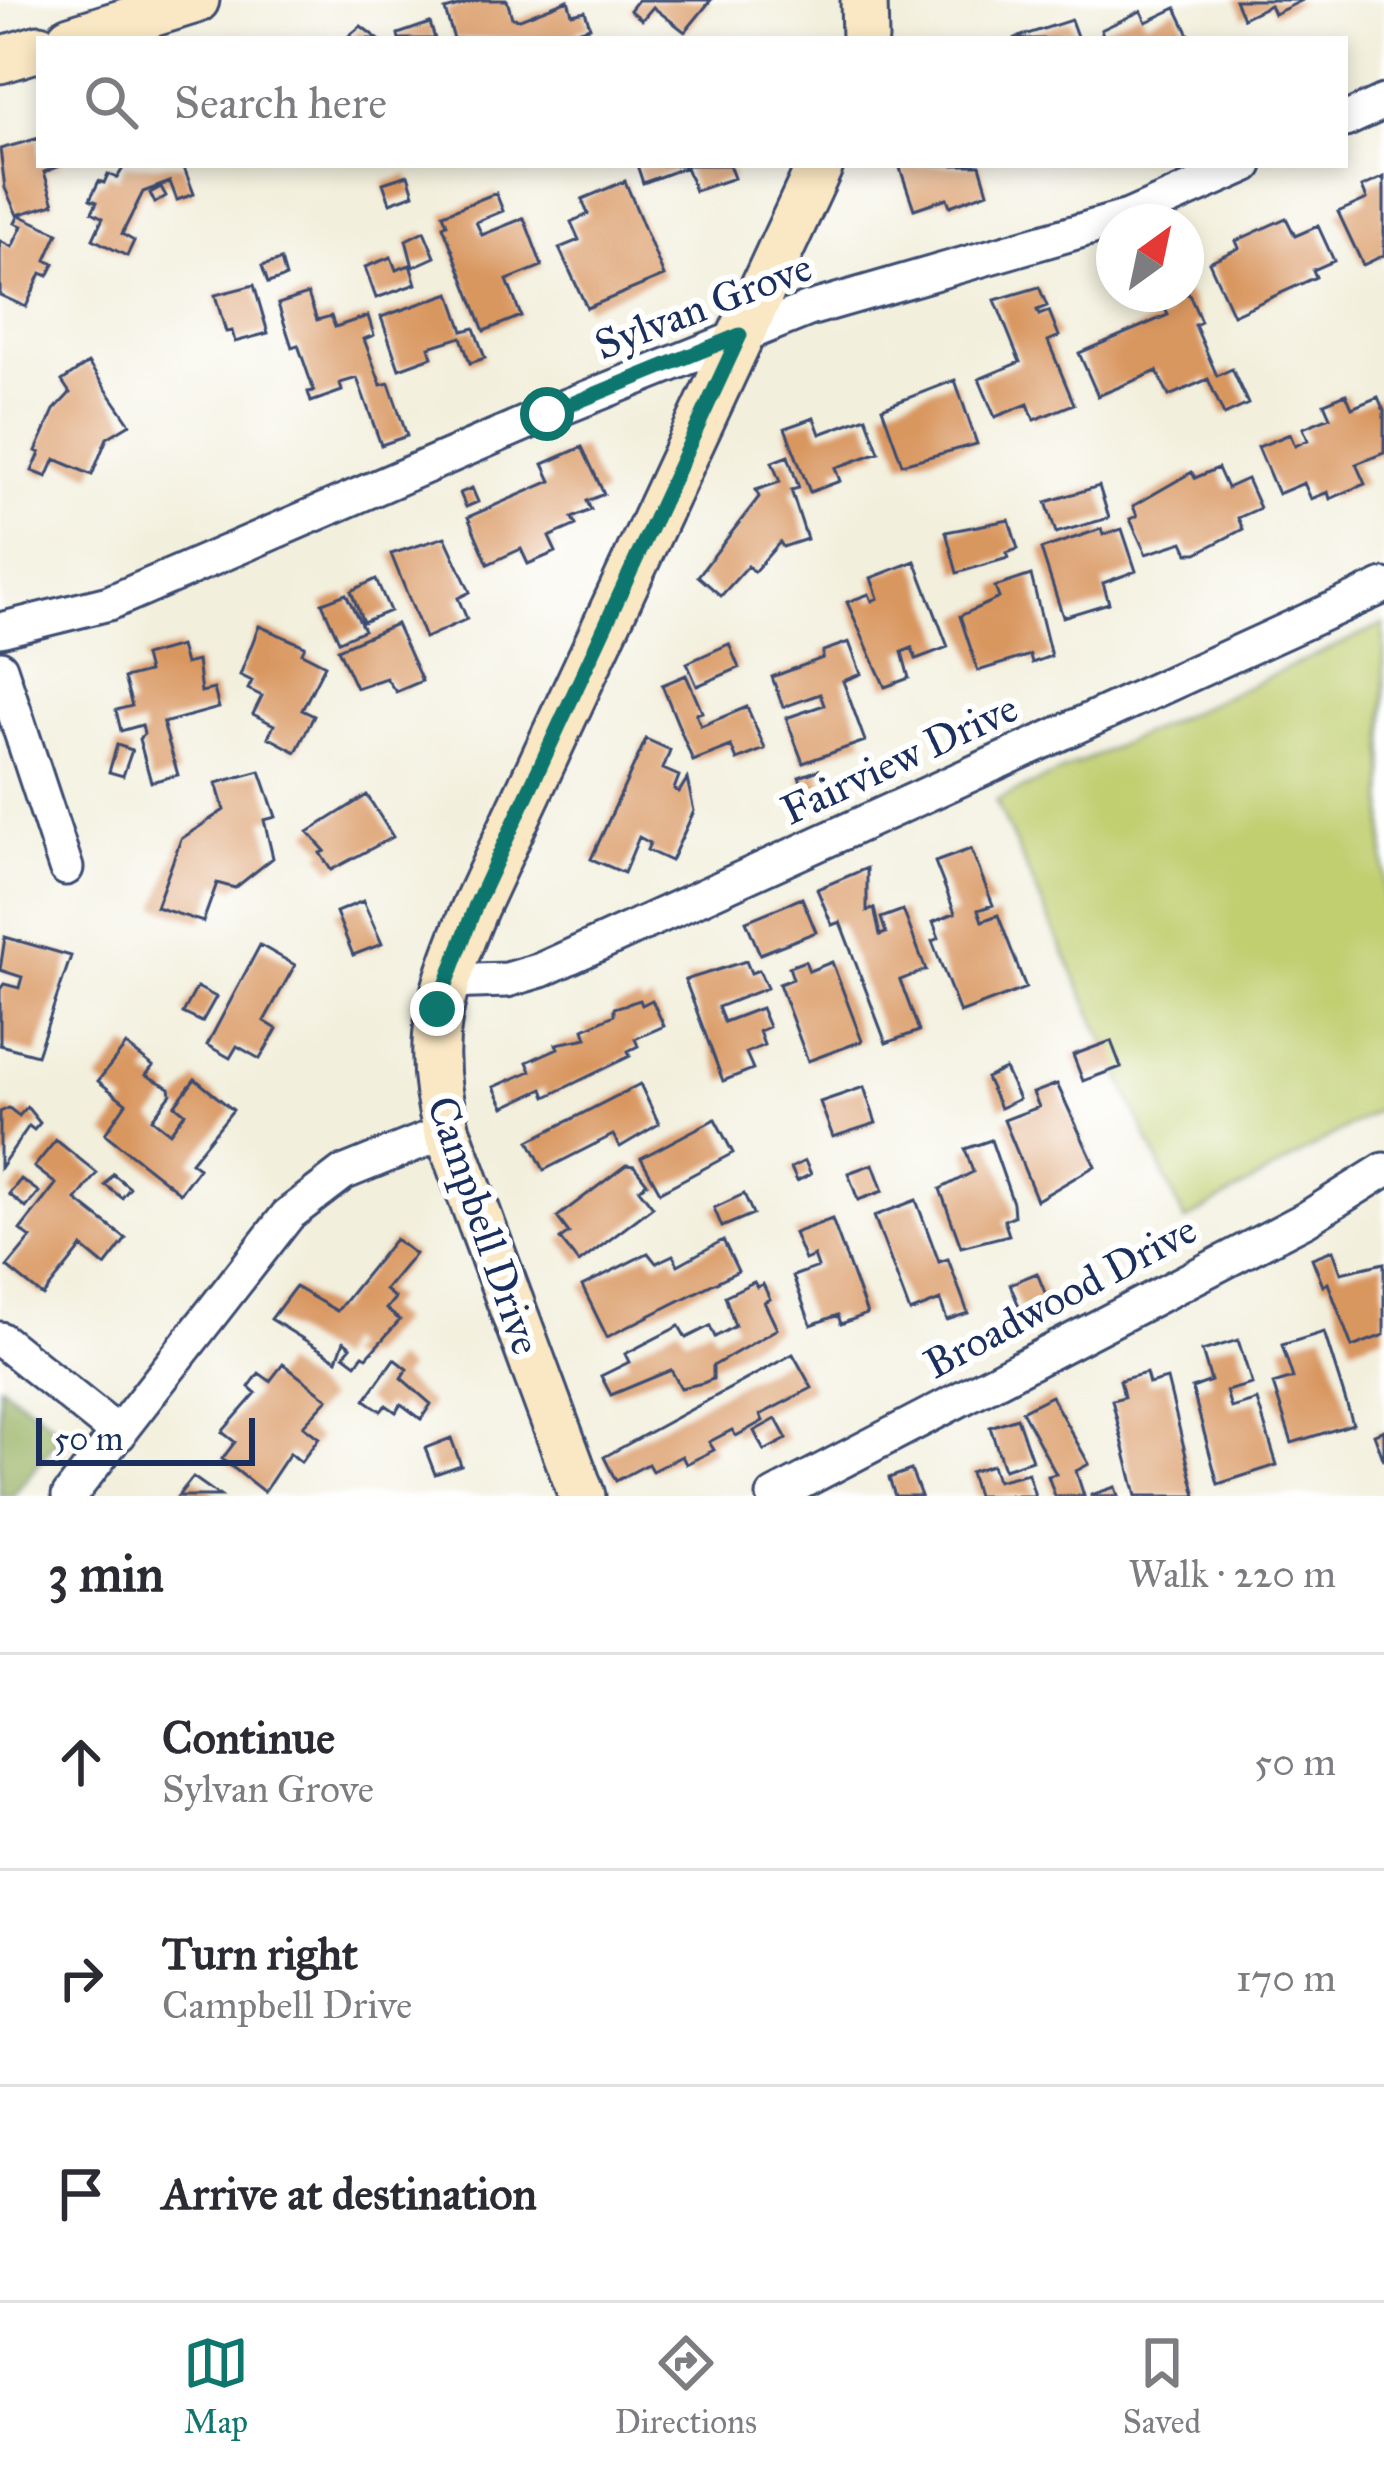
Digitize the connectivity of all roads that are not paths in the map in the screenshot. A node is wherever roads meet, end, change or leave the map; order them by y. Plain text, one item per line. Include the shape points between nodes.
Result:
1 (196, 0) edge
2 (864, 0) edge
3 (80, 36) edge
4 (865, 36) edge
5 (36, 50) edge
6 (0, 61) edge
7 (1384, 102) edge
8 (1348, 119) edge
9 (819, 168) edge
10 (1239, 168) edge
11 (740, 335) junction
12 (1384, 586) edge
13 (0, 630) edge
14 (0, 668) edge
15 (65, 868) dead end
16 (444, 982) junction
17 (447, 1131) junction
18 (1384, 1170) edge
19 (0, 1340) edge
20 (119, 1434) junction
21 (69, 1496) edge
22 (582, 1496) edge
23 (774, 1496) edge

1 - 3 street
2 - 4 street
5 - 6 street
7 - 8 street
9 - 11 street, Campbell Drive
10 - 11 street, Sylvan Grove via 1128,217
11 - 13 street, Sylvan Grove via 110,603
11 - 16 street, Campbell Drive
12 - 16 street, Fairview Drive via 541,970
14 - 15 street
16 - 17 street, Campbell Drive via 434,1043
17 - 20 street via 343,1173 288,1215
17 - 22 street, Campbell Drive
18 - 23 street, Broadwood Drive via 1306,1219
19 - 20 street
20 - 21 street

